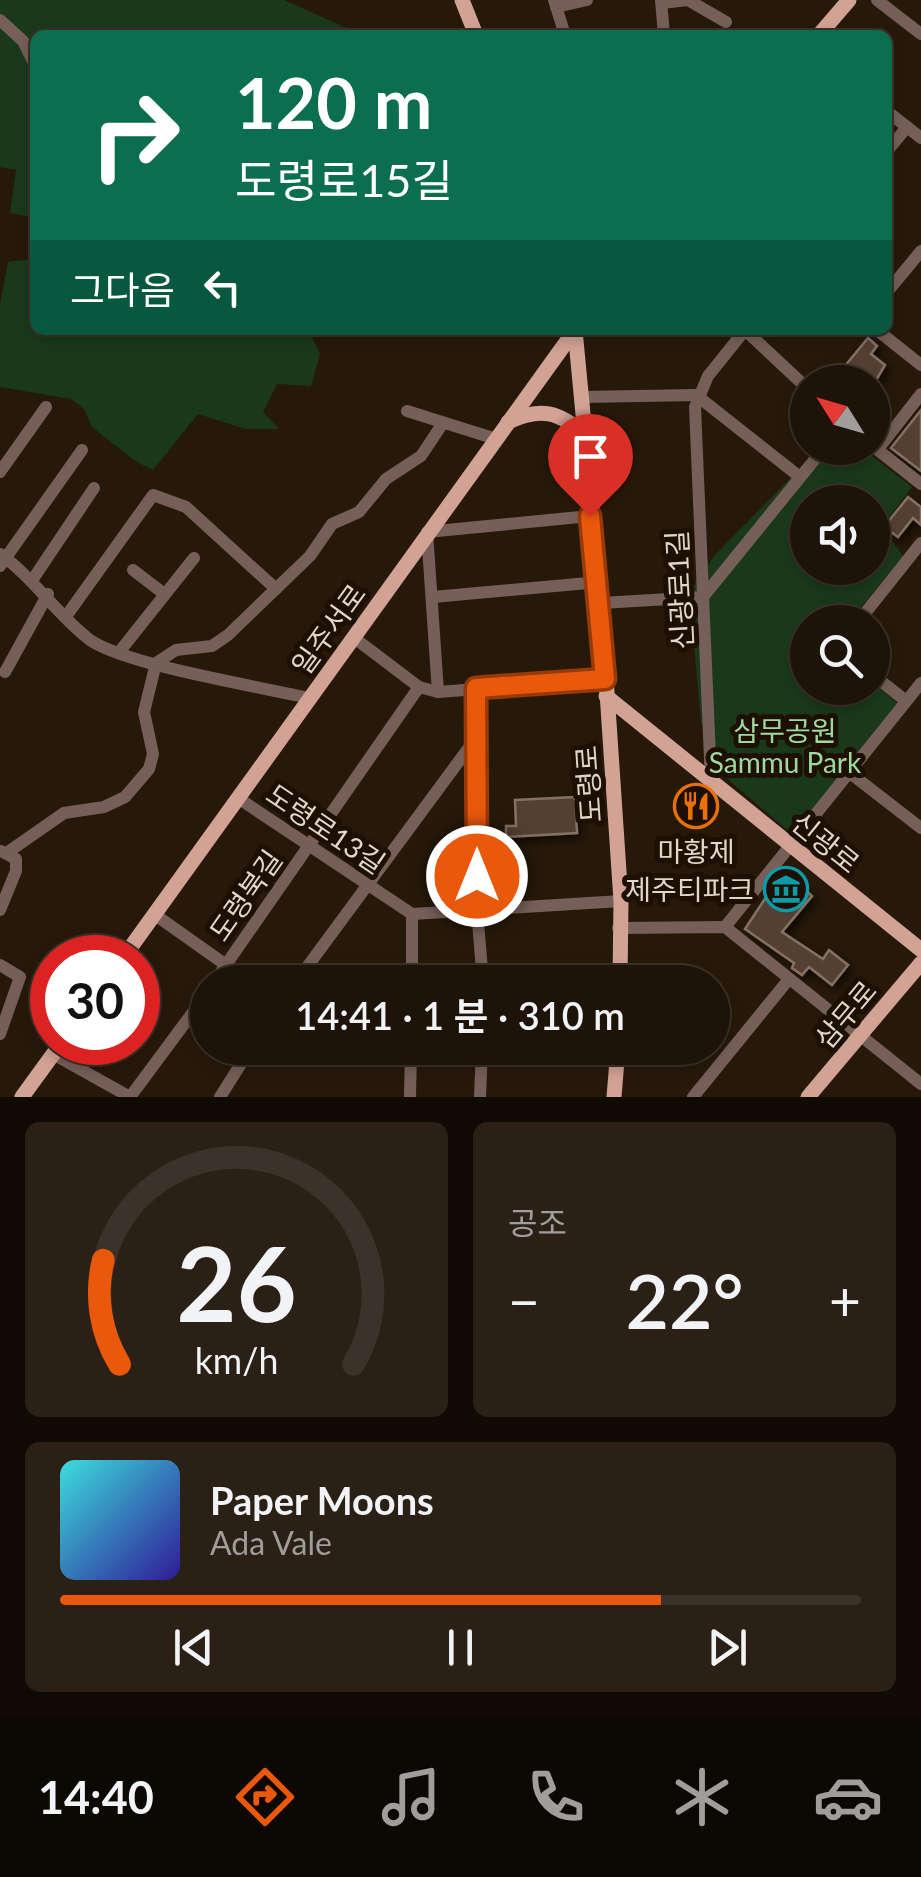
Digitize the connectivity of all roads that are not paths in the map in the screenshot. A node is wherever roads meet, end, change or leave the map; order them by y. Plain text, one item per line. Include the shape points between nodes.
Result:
1 (462, 0) edge
2 (587, 0) edge
3 (849, 0) edge
4 (877, 0) edge
5 (662, 1) edge
6 (555, 3) edge
7 (0, 20) edge
8 (726, 22) dead end
9 (474, 30) edge
10 (563, 30) edge
11 (664, 30) edge
12 (822, 30) edge
13 (921, 34) edge
14 (30, 55) edge
15 (892, 115) edge
16 (906, 126) junction
17 (921, 138) edge
18 (892, 145) edge
19 (921, 251) edge
20 (892, 286) edge
21 (570, 335) edge
22 (575, 335) edge
23 (741, 335) edge
24 (750, 335) edge
25 (883, 335) edge
26 (921, 365) edge
27 (790, 372) edge
28 (921, 394) edge
29 (696, 395) junction
30 (582, 397) junction
31 (46, 407) dead end
32 (407, 411) dead end
33 (444, 423) junction
34 (504, 423) junction
35 (890, 430) edge
36 (585, 434) junction
37 (493, 438) junction
38 (82, 450) dead end
39 (890, 459) edge
40 (810, 465) edge
41 (0, 472) edge
42 (800, 477) junction
43 (921, 484) edge
44 (94, 488) dead end
45 (590, 516) junction
46 (427, 532) junction
47 (921, 543) edge
48 (194, 558) dead end
49 (2, 559) edge
50 (134, 570) dead end
51 (32, 579) junction
52 (599, 582) junction
53 (276, 589) junction
54 (163, 593) junction
55 (48, 594) junction
56 (704, 597) junction
57 (433, 598) junction
58 (601, 603) junction
59 (872, 605) edge
60 (68, 616) junction
61 (352, 637) junction
62 (120, 651) junction
63 (156, 664) junction
64 (5, 672) dead end
65 (605, 679) junction
66 (921, 683) edge
67 (418, 687) junction
68 (476, 688) junction
69 (890, 688) edge
70 (438, 692) junction
71 (606, 696) junction
72 (309, 698) junction
73 (906, 701) junction
74 (476, 738) junction
75 (850, 772) junction
76 (712, 782) junction
77 (238, 798) junction
78 (919, 823) edge
79 (790, 846) junction
80 (310, 847) junction
81 (4, 851) edge
82 (367, 887) junction
83 (621, 901) junction
84 (0, 910) edge
85 (477, 910) junction
86 (154, 914) junction
87 (412, 914) junction
88 (725, 927) junction
89 (618, 928) junction
90 (139, 935) edge
91 (921, 950) edge
92 (921, 962) edge
93 (0, 965) edge
94 (225, 965) edge
95 (227, 965) edge
96 (309, 965) edge
97 (412, 965) edge
98 (481, 965) edge
99 (619, 965) edge
100 (789, 979) junction
101 (190, 1016) edge
102 (861, 1033) junction
103 (0, 1034) edge
104 (45, 1065) edge
105 (82, 1065) edge
106 (240, 1065) edge
107 (411, 1065) edge
108 (481, 1065) edge
109 (617, 1065) edge
110 (921, 1084) edge
111 (22, 1097) edge
112 (130, 1097) edge
113 (220, 1097) edge
114 (410, 1097) edge
115 (480, 1097) edge
116 (614, 1097) edge
117 (694, 1097) edge
118 (808, 1097) edge

1 - 9 main road
2 - 6 street
3 - 12 main road
4 - 13 street
5 - 8 street via 688,0
5 - 11 street
6 - 10 street
7 - 14 street
15 - 16 street
16 - 17 street
16 - 18 street
19 - 20 street
21 - 34 main road, 일주서로
22 - 30 main road, 도령로
23 - 29 street
24 - 27 street
25 - 26 street
28 - 35 street
29 - 30 street
29 - 42 street
29 - 56 street, 신광로1길
30 - 36 main road, 도령로
31 - 41 street
32 - 33 street
33 - 37 street
33 - 53 street via 421,456 386,479 359,512 332,524
34 - 36 main road via 546,411
34 - 37 main road, 일주서로
36 - 45 main road, 도령로
37 - 46 main road, 일주서로
38 - 49 street
39 - 43 street
40 - 42 street
42 - 56 street
44 - 51 street
45 - 46 street
45 - 52 main road, 도령로
46 - 57 street
46 - 61 main road, 일주서로
47 - 59 street
48 - 54 street
49 - 51 street
50 - 54 street
51 - 55 street
52 - 57 street
52 - 58 main road, 도령로
53 - 60 street via 186,507 152,495
53 - 63 street via 212,646 176,650
54 - 62 street
55 - 60 street
55 - 64 street
56 - 58 street
56 - 76 street, 신광로1길
57 - 70 street
58 - 65 main road, 도령로
60 - 62 street via 92,641
61 - 67 street
61 - 72 main road, 일주서로
62 - 63 street
63 - 72 street
63 - 81 street via 144,712 153,754 148,769 125,796 64,813
65 - 68 street
65 - 71 main road, 도령로
66 - 73 street
67 - 70 street
67 - 80 street, 도령북길
68 - 70 street
68 - 74 street
69 - 73 street
71 - 76 main road, 신광로
71 - 83 main road, 도령로
72 - 77 main road, 일주서로
73 - 75 street
74 - 82 street
74 - 85 street
75 - 78 street
75 - 79 street
76 - 79 main road, 신광로
77 - 80 street, 도령로13길
77 - 86 main road, 일주서로
79 - 88 street
79 - 91 main road, 신광로
80 - 82 street, 도령로13길
80 - 95 street, 도령북길
81 - 84 street via 16,859 16,870
82 - 87 street, 도령로13길
82 - 96 street
83 - 85 street
83 - 89 main road, 도령로
85 - 87 street
85 - 98 street
86 - 90 main road, 일주서로
86 - 94 street
87 - 97 street
88 - 89 street
88 - 100 street
89 - 99 main road, 도령로
92 - 102 main road, 삼무로
93 - 103 street via 20,977
100 - 102 street
100 - 117 street
101 - 112 street
102 - 110 street
102 - 118 main road, 삼무로
104 - 111 main road
105 - 112 street
106 - 113 street
107 - 114 street
108 - 115 street
109 - 116 main road

